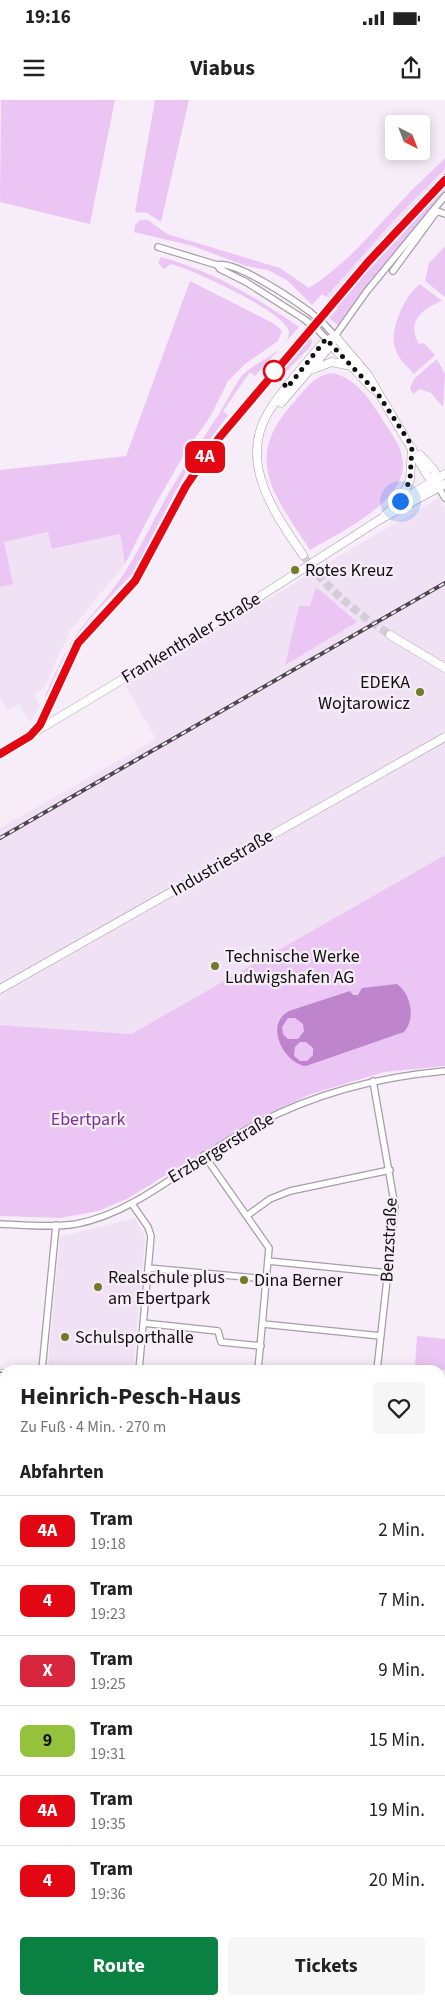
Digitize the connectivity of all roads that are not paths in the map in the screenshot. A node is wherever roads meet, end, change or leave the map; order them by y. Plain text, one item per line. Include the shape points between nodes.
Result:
1 (445, 196) edge
2 (445, 214) edge
3 (158, 247) dead end
4 (217, 264) junction
5 (393, 271) dead end
6 (335, 336) junction
7 (329, 342) junction
8 (350, 366) junction
9 (309, 371) junction
10 (378, 394) junction
11 (264, 424) junction
12 (412, 446) junction
13 (438, 478) edge
14 (442, 486) edge
15 (445, 498) edge
16 (400, 501) junction
17 (379, 520) junction
18 (303, 555) tunnel mouth
19 (390, 635) tunnel mouth
20 (445, 668) edge
21 (445, 737) edge
22 (0, 753) edge
23 (0, 989) edge
24 (445, 1071) edge
25 (373, 1081) junction
26 (204, 1155) junction
27 (390, 1170) junction
28 (132, 1204) junction
29 (248, 1215) junction
30 (0, 1224) edge
31 (56, 1225) junction
32 (268, 1261) junction
33 (148, 1268) junction
34 (388, 1273) junction
35 (267, 1279) junction
36 (143, 1323) junction
37 (263, 1324) junction
38 (381, 1336) junction
39 (261, 1346) junction
40 (42, 1365) edge
41 (139, 1365) edge
42 (259, 1365) edge
43 (378, 1365) edge

1 - 6 street via 367,291
2 - 5 street via 438,210
3 - 4 street
4 - 6 street, bridge via 250,274 310,312
4 - 7 street, bridge via 220,269 263,291 304,318
6 - 7 street
6 - 10 street via 368,375
7 - 8 street
7 - 9 street
7 - 11 street via 275,403
8 - 9 street via 332,362
8 - 10 street
9 - 11 street
10 - 12 street
11 - 18 street via 256,452 260,480
12 - 13 street
12 - 16 street via 410,480
13 - 14 street
13 - 16 street, Frankenthaler Straße
14 - 15 street
14 - 17 street, Frankenthaler Straße
16 - 17 street, Frankenthaler Straße
17 - 22 street, Frankenthaler Straße via 256,599
19 - 20 street
21 - 23 street, Industriestraße
24 - 25 street, Erzbergerstraße
25 - 26 street, Erzbergerstraße via 291,1108
25 - 27 street, Benzstraße
26 - 28 street, Erzbergerstraße
26 - 29 street
27 - 29 street via 290,1191 270,1199
27 - 34 street, Benzstraße via 395,1206
28 - 31 street, Erzbergerstraße via 75,1224
28 - 33 street via 151,1236
29 - 32 street via 269,1248
30 - 31 street, Erzbergerstraße
31 - 40 street
32 - 34 street
32 - 35 street
33 - 35 street
33 - 36 street
34 - 38 street, Benzstraße
35 - 37 street
36 - 39 street via 218,1331 221,1342
36 - 41 street
37 - 38 street
37 - 39 street
38 - 43 street, Benzstraße
39 - 42 street

